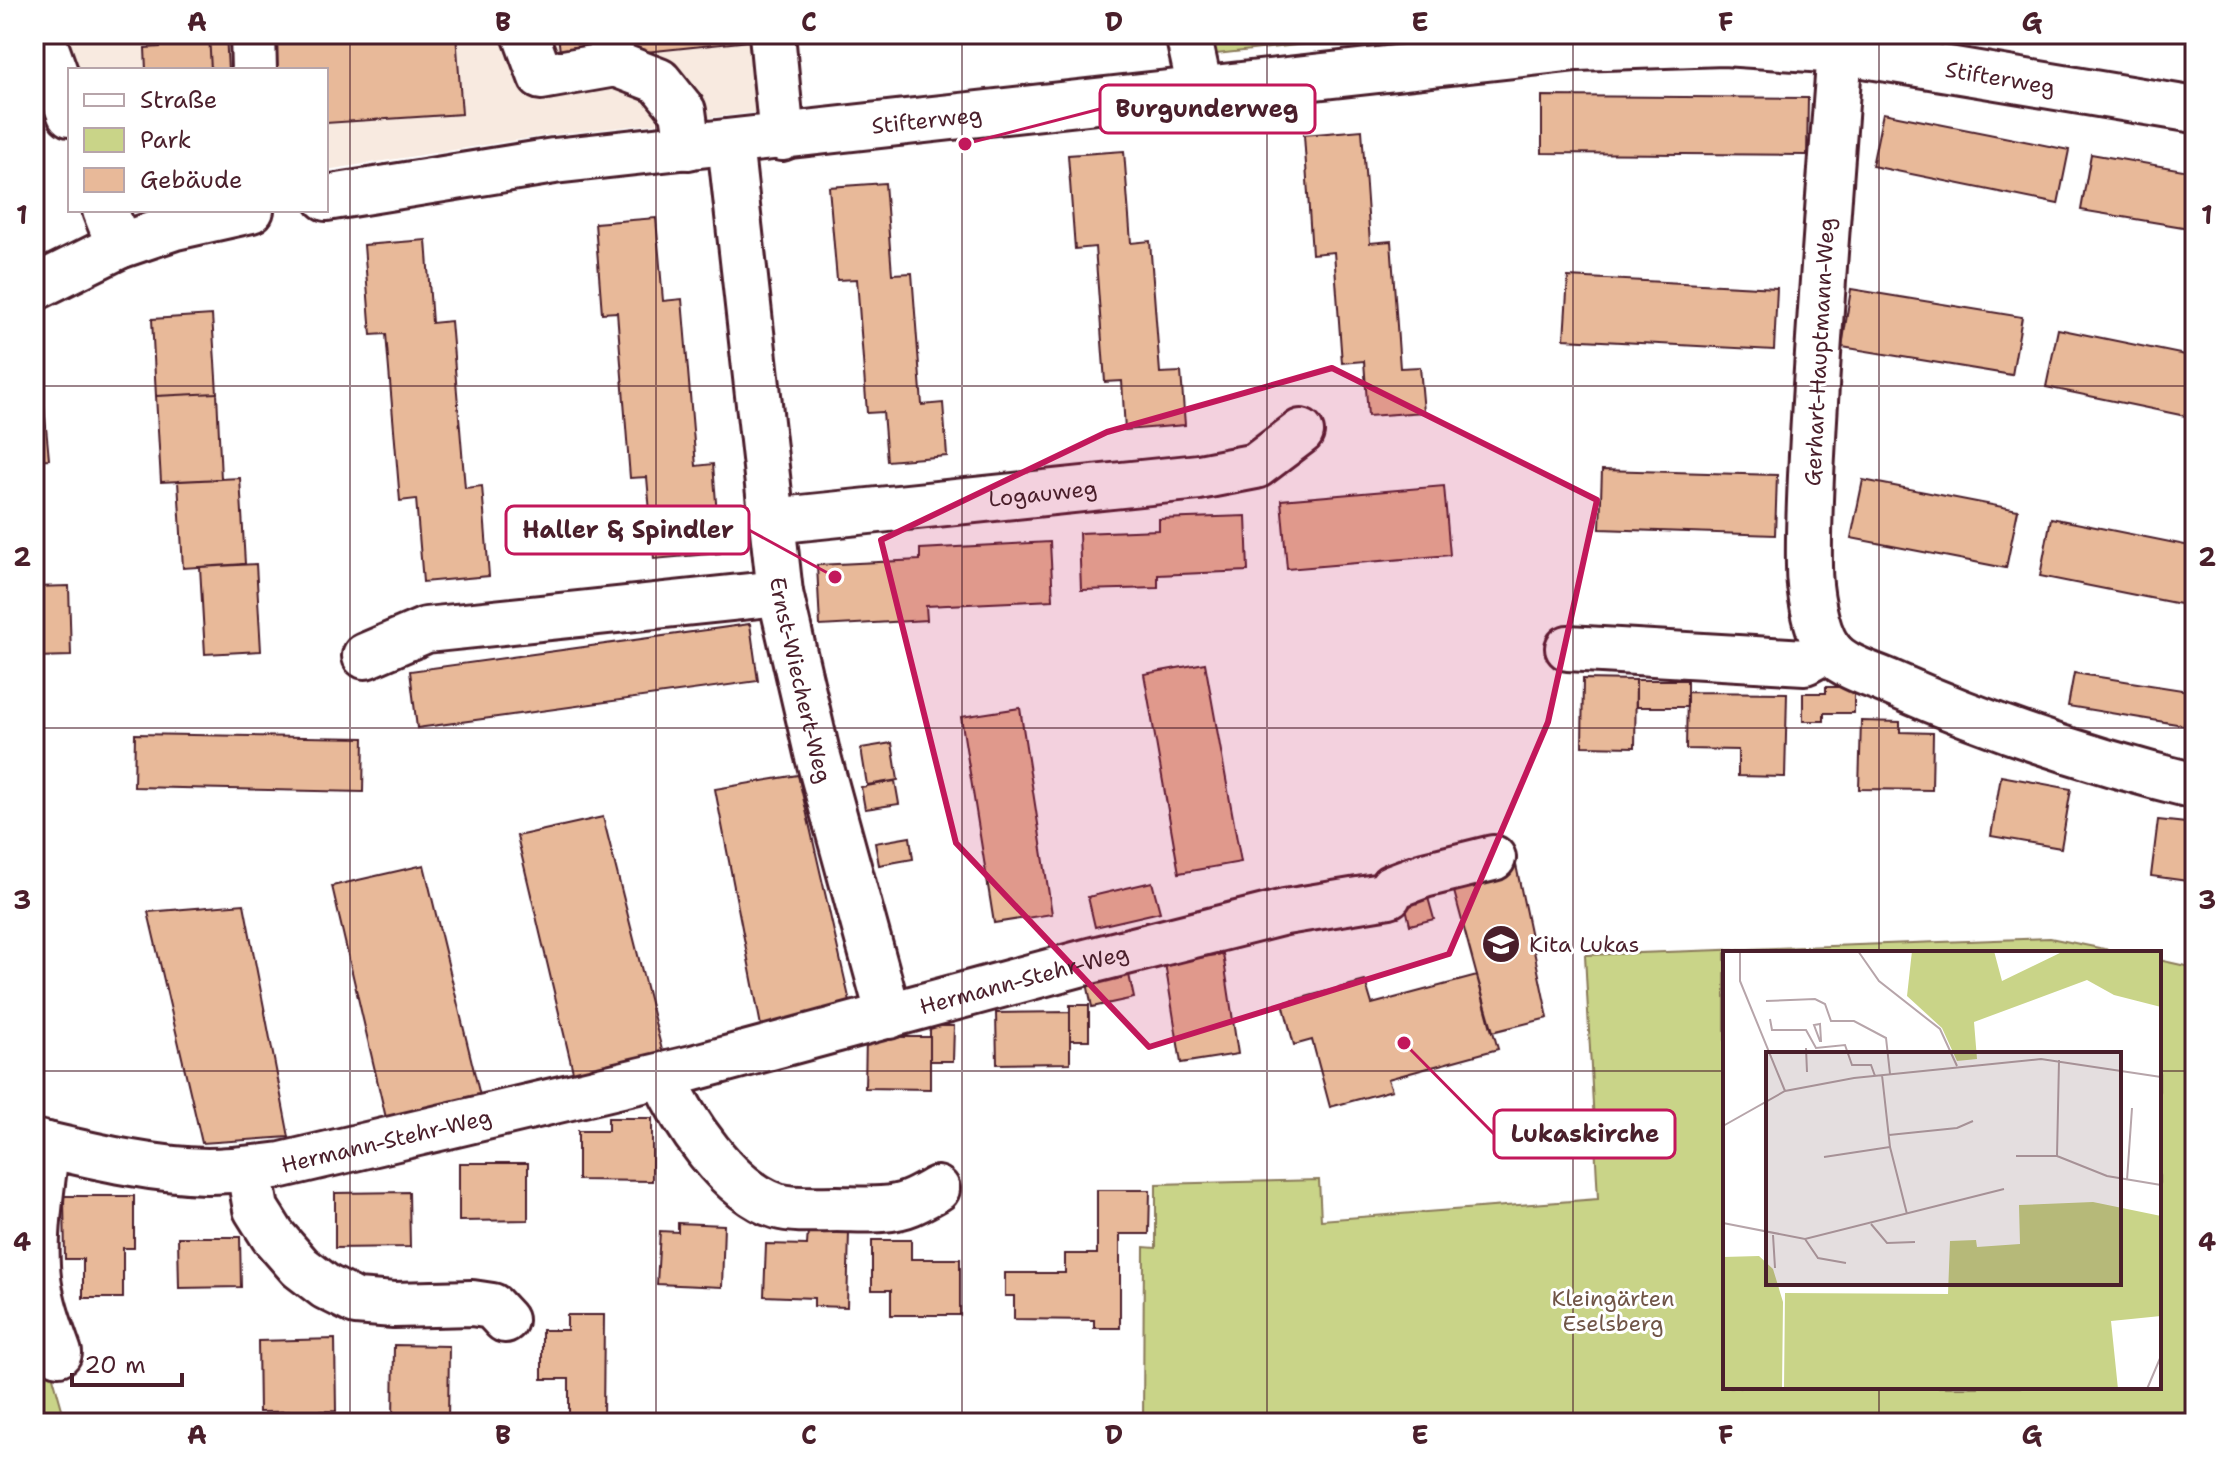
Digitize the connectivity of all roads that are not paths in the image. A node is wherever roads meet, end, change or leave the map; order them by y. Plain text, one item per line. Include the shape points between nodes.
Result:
1 (41, 34) edge
2 (253, 34) edge
3 (525, 34) edge
4 (772, 34) edge
5 (1188, 34) edge
6 (1840, 51) junction
7 (254, 68) edge
8 (1200, 89) junction
9 (68, 108) edge
10 (2195, 110) edge
11 (782, 138) junction
12 (709, 145) junction
13 (328, 198) edge
14 (242, 212) edge
15 (112, 228) edge
16 (34, 288) edge
17 (1301, 432) dead end
18 (772, 521) junction
19 (780, 593) junction
20 (1568, 648) dead end
21 (1829, 649) junction
22 (365, 656) dead end
23 (2195, 786) edge
24 (1493, 858) dead end
25 (889, 1016) junction
26 (663, 1076) junction
27 (40, 1144) edge
28 (249, 1170) junction
29 (937, 1189) dead end
30 (505, 1320) dead end
31 (59, 1353) dead end

1 - 9 street
2 - 7 street
3 - 12 street, Ernst-Wiechert-Weg via 541,77 615,64 659,81
4 - 11 street
5 - 8 street
6 - 8 street, Stifterweg via 1724,43 1576,48
6 - 10 street, Stifterweg
6 - 21 street, Gerhart-Hauptmann-Weg via 1823,263 1809,569 1818,627
8 - 11 street, Stifterweg
11 - 12 street, Stifterweg
12 - 13 street, Stifterweg via 554,161
12 - 18 street, Ernst-Wiechert-Weg
14 - 15 street via 175,227
15 - 16 street
17 - 18 street, Logauweg via 1256,466 1199,477
18 - 19 street, Ernst-Wiechert-Weg
19 - 22 street via 426,630
19 - 25 street, Ernst-Wiechert-Weg via 817,753
20 - 21 street via 1805,662
21 - 23 street via 1843,662 2012,731
24 - 25 street, Hermann-Stehr-Weg via 1424,875 1392,887 1389,895 1285,912
25 - 26 street, Hermann-Stehr-Weg
26 - 28 street, Hermann-Stehr-Weg
26 - 29 street via 689,1127 758,1198 780,1207 873,1209 908,1204
27 - 28 street, Hermann-Stehr-Weg via 156,1166
27 - 31 street via 41,1298
28 - 30 street, Hermann-Stehr-Weg via 256,1209 273,1236 326,1287 356,1302 492,1306

